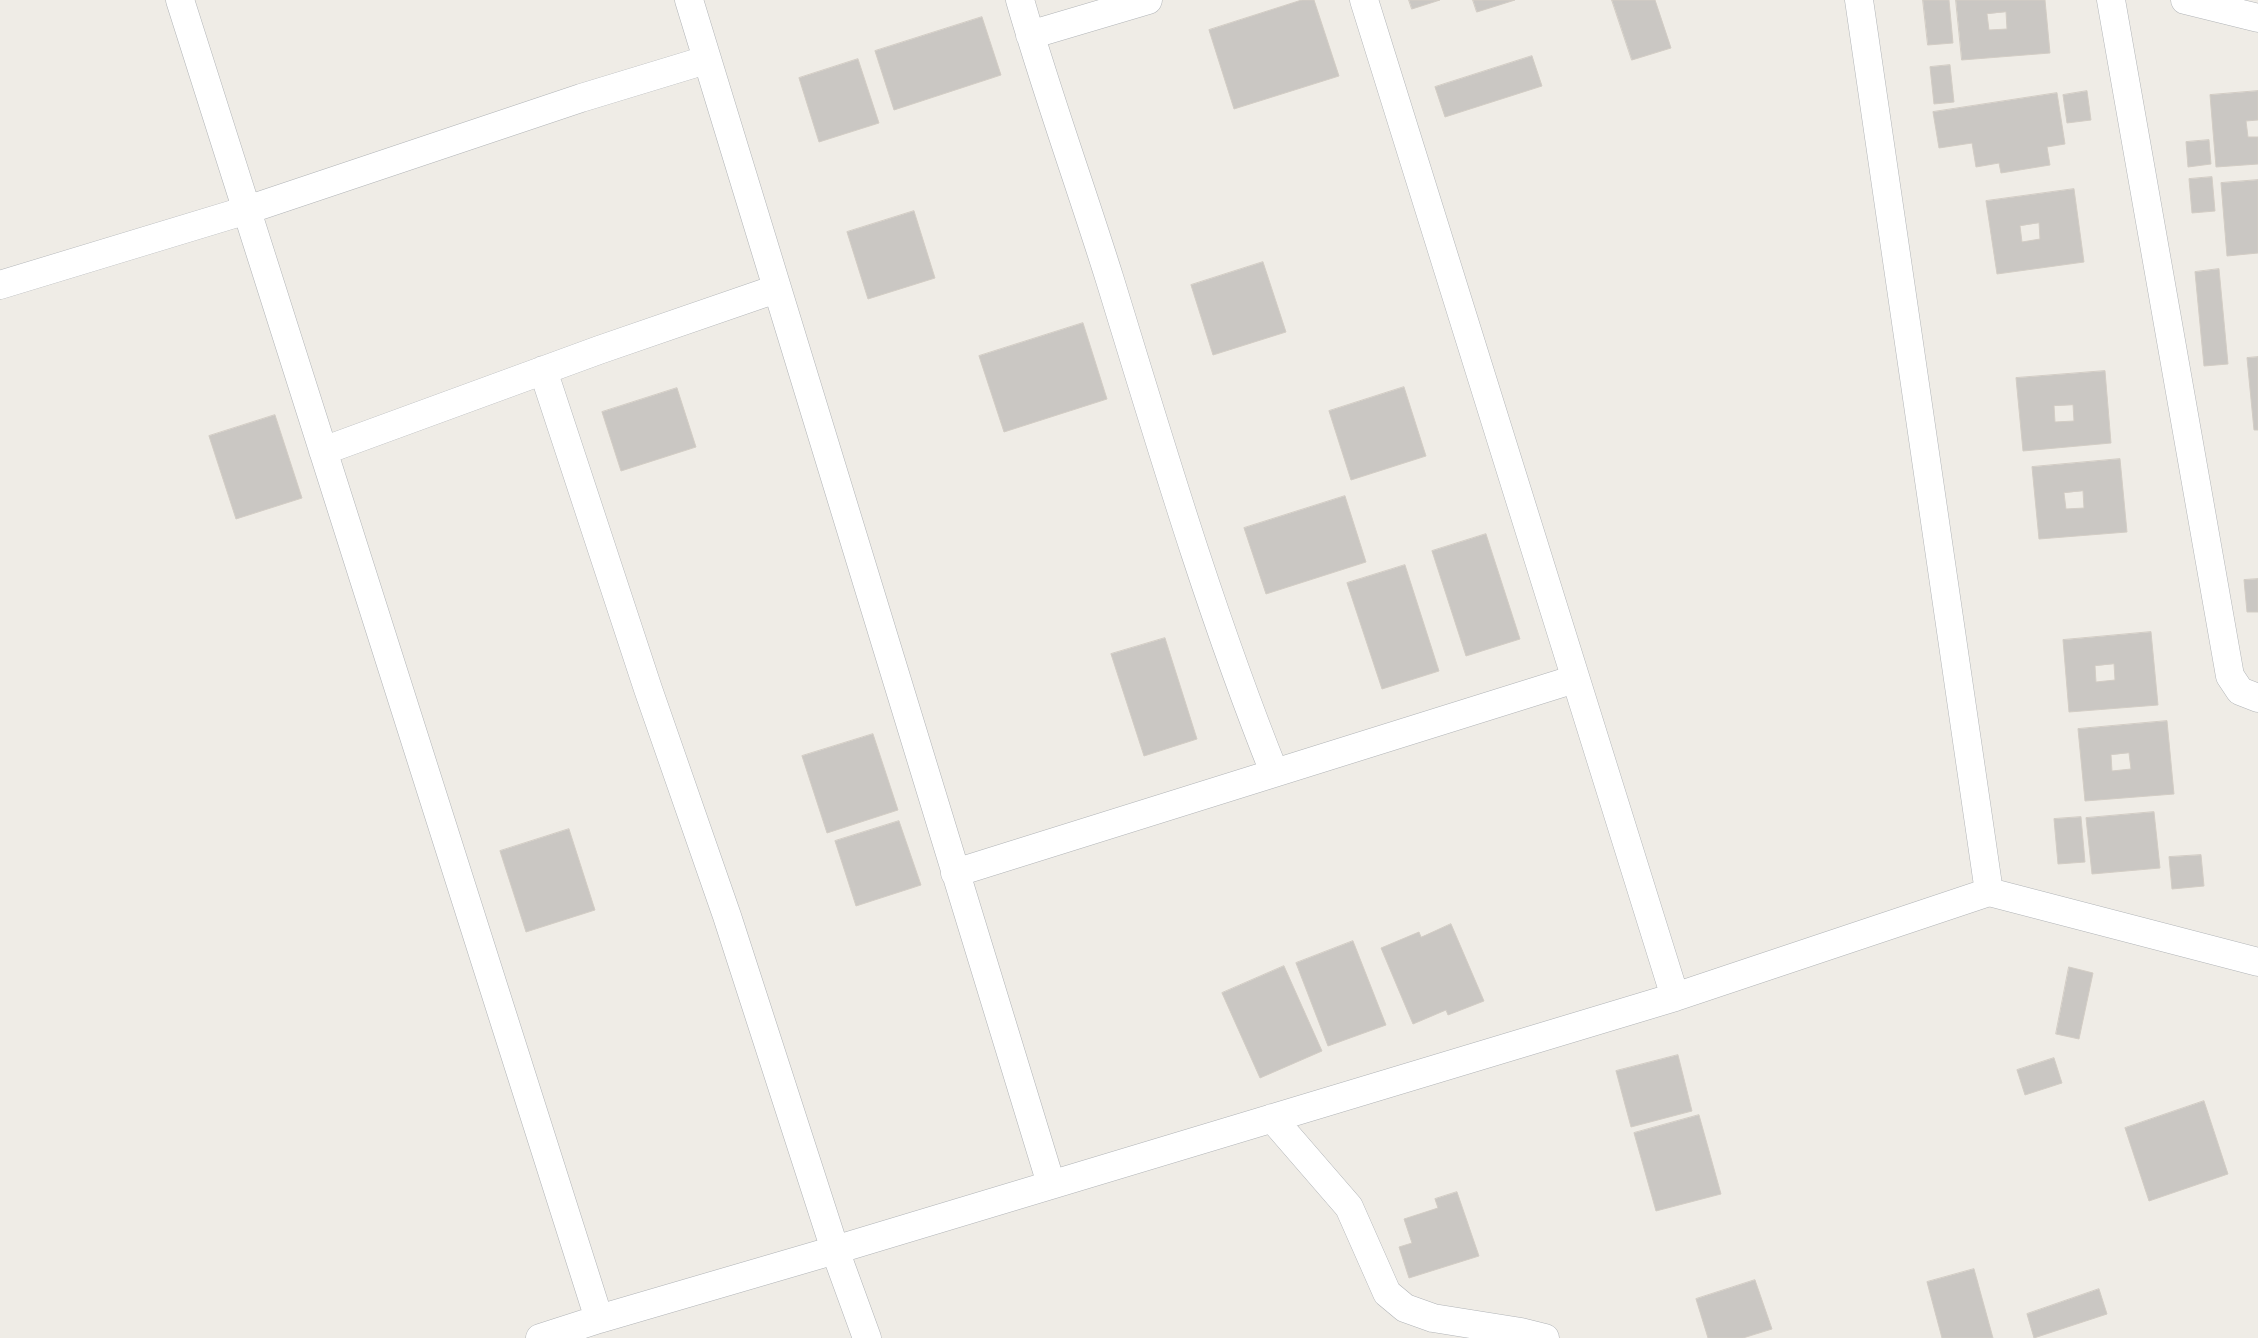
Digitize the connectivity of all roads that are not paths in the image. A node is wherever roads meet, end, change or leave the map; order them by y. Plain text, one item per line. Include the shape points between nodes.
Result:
1 (180, 0) edge
2 (689, 0) edge
3 (1020, 0) edge
4 (1148, 0) edge
5 (1364, 0) edge
6 (1859, 0) edge
7 (2111, 0) edge
8 (2185, 0) edge
9 (2258, 18) edge
10 (1030, 35) junction
11 (706, 60) junction
12 (247, 210) junction
13 (0, 285) edge
14 (776, 289) junction
15 (544, 370) junction
16 (323, 451) junction
17 (1576, 679) junction
18 (2258, 698) edge
19 (1274, 772) junction
20 (956, 873) junction
21 (1989, 892) junction
22 (2258, 962) edge
23 (1675, 997) junction
24 (1272, 1118) junction
25 (1051, 1184) junction
26 (835, 1250) junction
27 (599, 1319) junction
28 (540, 1338) edge
29 (867, 1338) edge
30 (1545, 1338) edge

1 - 12 street
2 - 11 street
3 - 10 street
4 - 10 street
5 - 17 street
6 - 21 street
7 - 18 street via 2230,676 2240,691
8 - 9 street
10 - 19 street via 1098,241 1203,581
11 - 12 street via 572,101
11 - 14 street
12 - 13 street
12 - 16 street
14 - 15 street
14 - 20 street
15 - 16 street
15 - 26 street
16 - 27 street
17 - 19 street
17 - 23 street
19 - 20 street
20 - 25 street
21 - 22 street
21 - 23 street
23 - 24 street
24 - 25 street
24 - 30 street via 1349,1206 1387,1293 1405,1308 1433,1318
25 - 26 street
26 - 27 street
26 - 29 street
27 - 28 street

